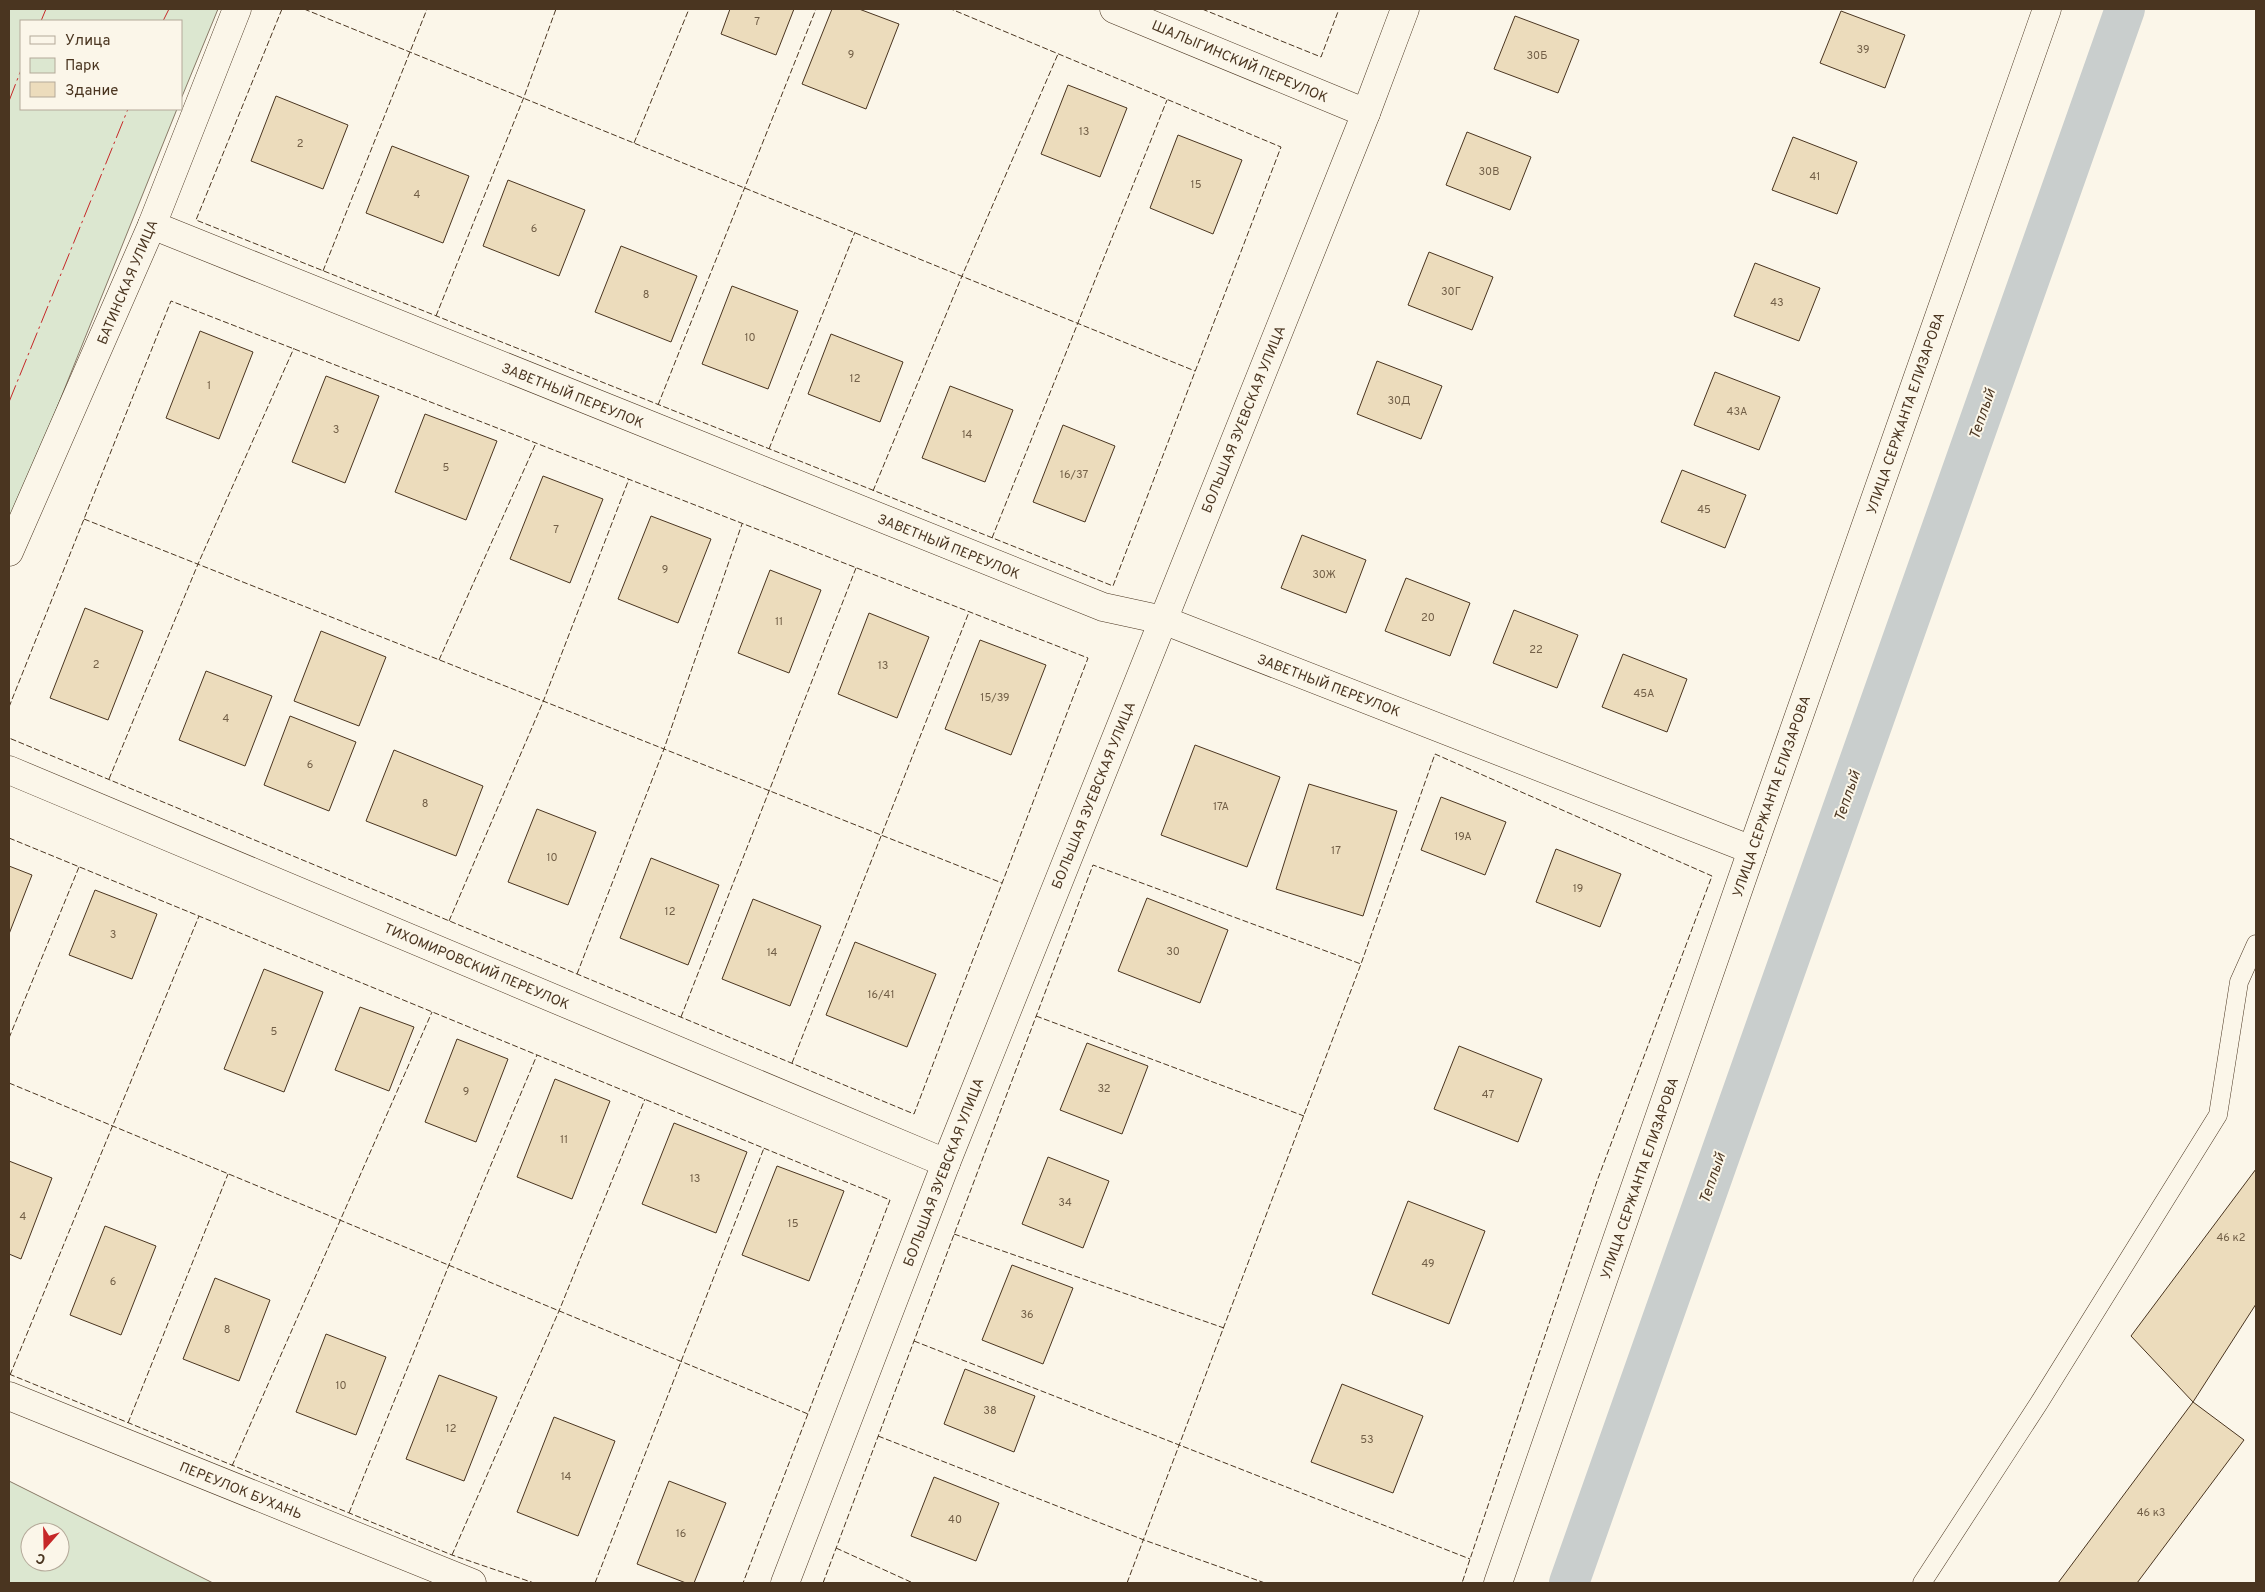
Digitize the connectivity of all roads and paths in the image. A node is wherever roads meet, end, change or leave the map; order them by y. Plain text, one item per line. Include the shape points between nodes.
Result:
1 (237, 9) edge
2 (1114, 9) edge
3 (1405, 9) edge
4 (2047, 9) edge
5 (1366, 113) junction
6 (152, 225) junction
7 (9, 552) edge
8 (1163, 620) junction
9 (9, 770) edge
10 (1752, 850) junction
11 (2256, 944) edge
12 (946, 1163) junction
13 (9, 1396) edge
14 (472, 1583) edge
15 (785, 1583) edge
16 (1498, 1583) edge
17 (1922, 1583) edge

1 - 6 street, БАТИНСКАЯ УЛИЦА
2 - 5 street, ШАЛЫГИНСКИЙ ПЕРЕУЛОК
3 - 5 street, БОЛЬШАЯ ЗУЕВСКАЯ УЛИЦА
4 - 10 street, УЛИЦА СЕРЖАНТА ЕЛИЗАРОВА
5 - 8 street, БОЛЬШАЯ ЗУЕВСКАЯ УЛИЦА
6 - 7 street, БАТИНСКАЯ УЛИЦА
6 - 8 street, ЗАВЕТНЫЙ ПЕРЕУЛОК via 1103,608
8 - 10 street, ЗАВЕТНЫЙ ПЕРЕУЛОК
8 - 12 street, БОЛЬШАЯ ЗУЕВСКАЯ УЛИЦА
9 - 12 street, ТИХОМИРОВСКИЙ ПЕРЕУЛОК
10 - 16 street, УЛИЦА СЕРЖАНТА ЕЛИЗАРОВА
11 - 17 lane via 2240,982 2218,1115 2040,1403
12 - 15 street, БОЛЬШАЯ ЗУЕВСКАЯ УЛИЦА
13 - 14 street, ПЕРЕУЛОК БУХАНЬ

